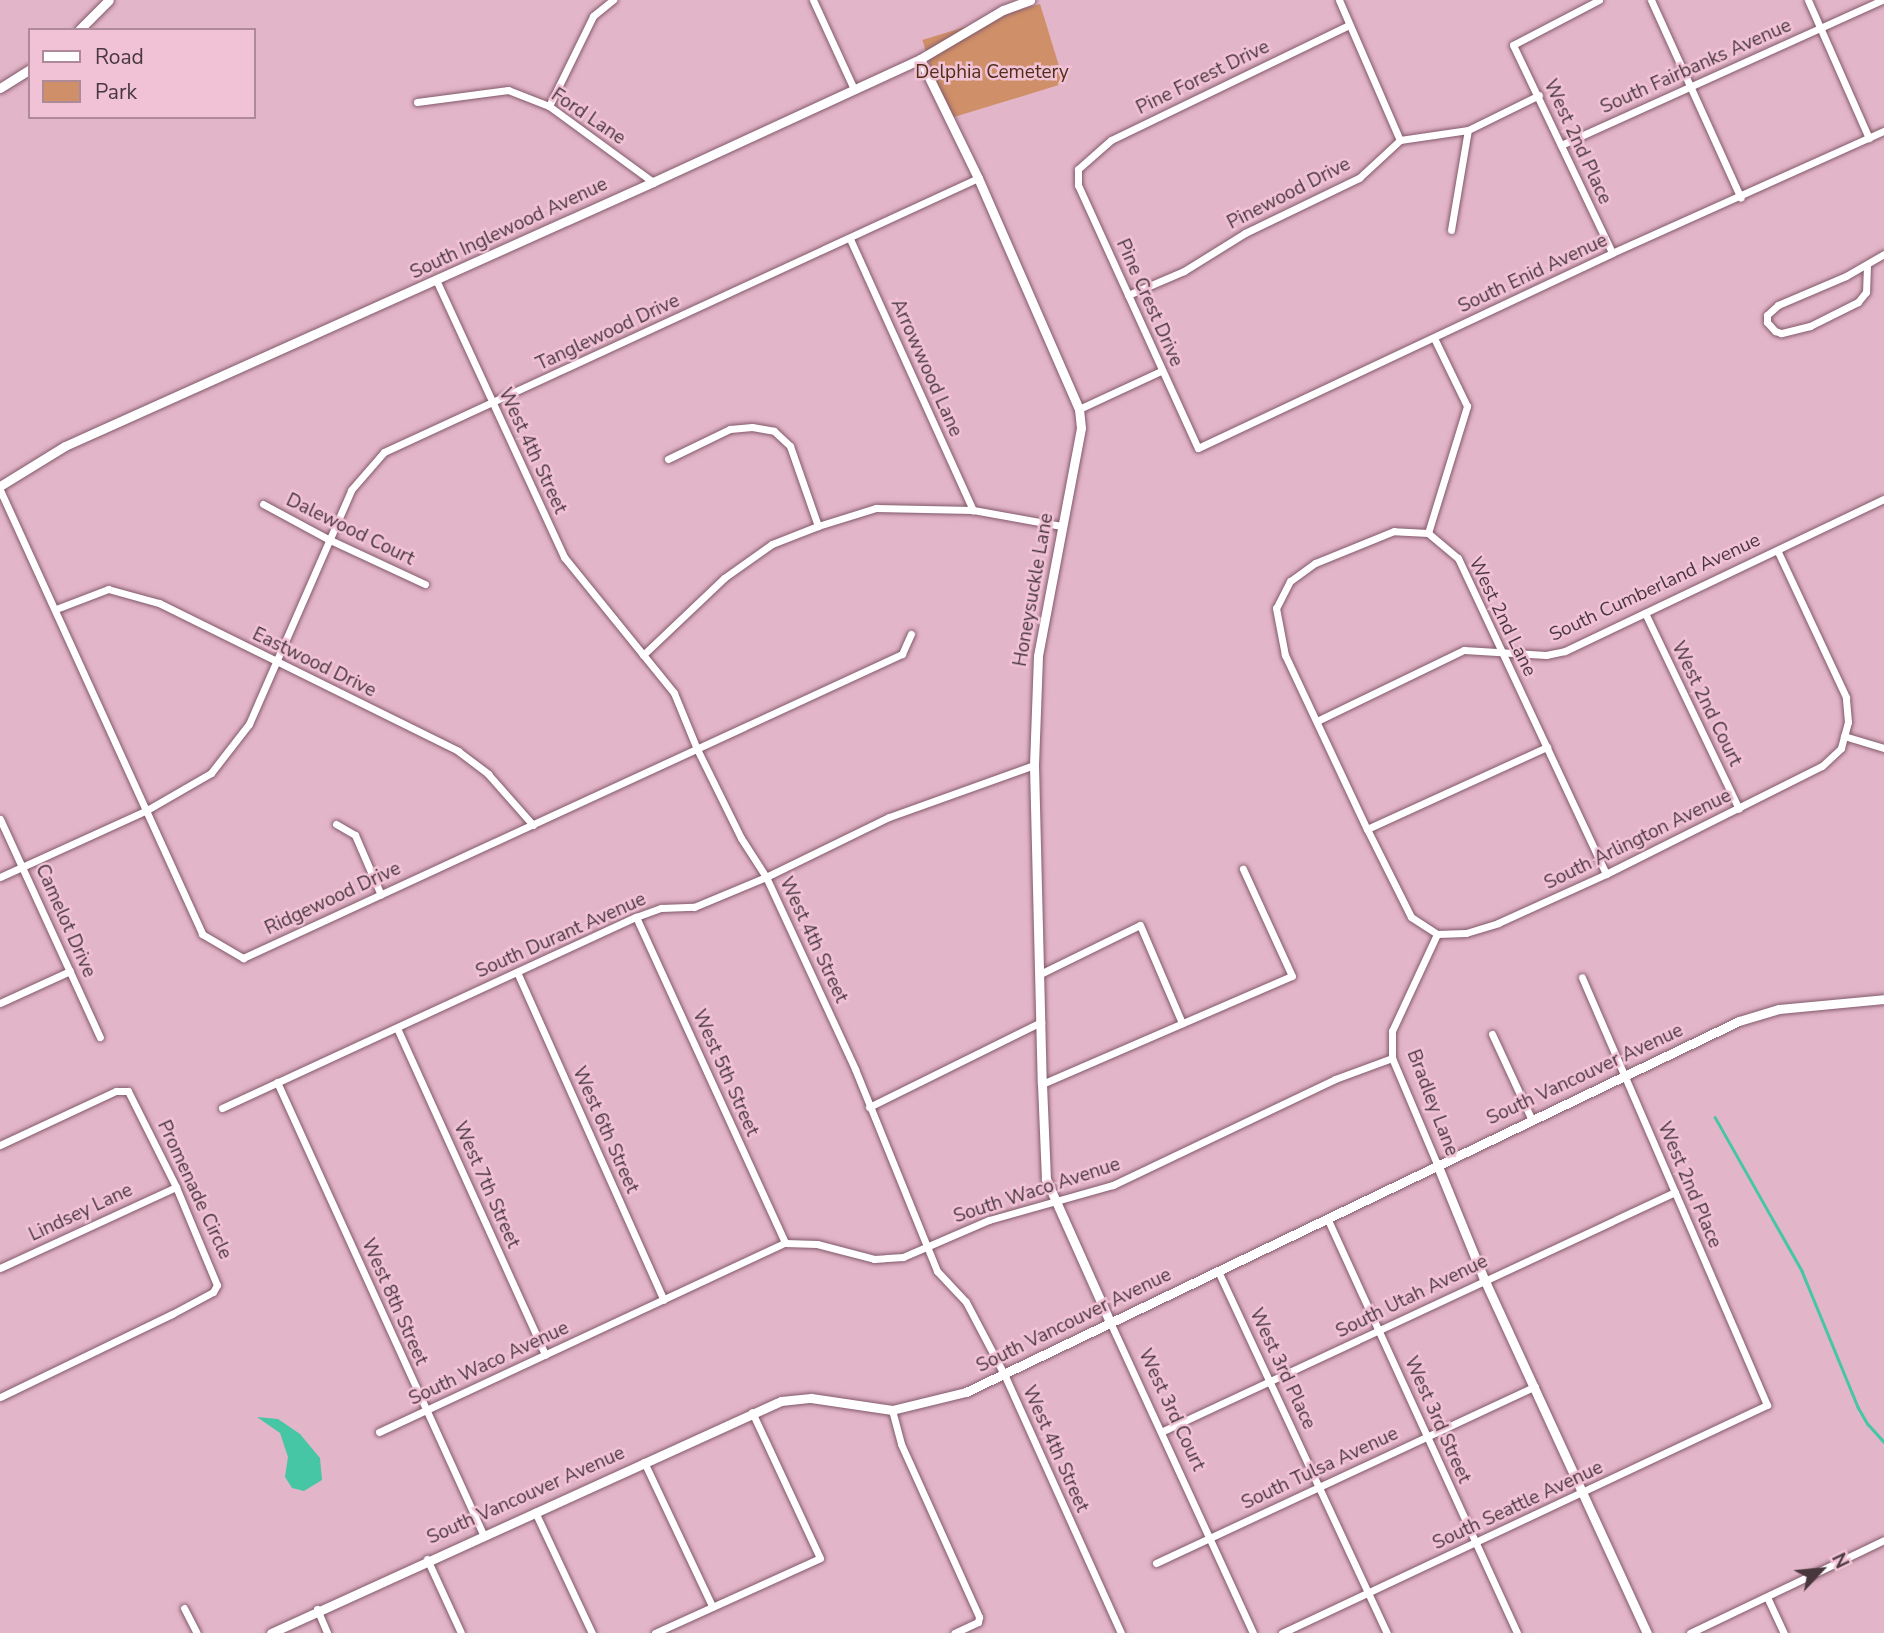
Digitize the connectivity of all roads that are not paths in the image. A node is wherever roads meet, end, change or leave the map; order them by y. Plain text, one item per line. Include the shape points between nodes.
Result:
1 (109, 0) edge
2 (613, 0) edge
3 (813, 0) edge
4 (1030, 0) edge
5 (1339, 0) edge
6 (1599, 0) edge
7 (1651, 0) edge
8 (1808, 0) edge
9 (1882, 0) edge
10 (1349, 25) junction
11 (1821, 27) junction
12 (81, 28) edge
13 (920, 59) junction
14 (28, 70) edge
15 (0, 88) edge
16 (1692, 88) junction
17 (854, 89) junction
18 (1538, 95) junction
19 (417, 102) dead end
20 (549, 106) junction
21 (1468, 130) junction
22 (1884, 131) edge
23 (1869, 138) junction
24 (1400, 140) junction
25 (1561, 145) junction
26 (1078, 169) joint
27 (978, 178) junction
28 (653, 182) junction
29 (1741, 198) junction
30 (1451, 230) dead end
31 (850, 239) junction
32 (1612, 253) junction
33 (1884, 254) edge
34 (1867, 265) junction
35 (437, 282) junction
36 (1128, 295) junction
37 (1434, 338) junction
38 (1161, 371) junction
39 (492, 403) junction
40 (1079, 410) junction
41 (1198, 448) joint
42 (668, 459) dead end
43 (0, 488) edge
44 (1884, 499) edge
45 (262, 504) dead end
46 (973, 510) junction
47 (818, 526) junction
48 (1062, 526) junction
49 (1428, 533) junction
50 (328, 539) junction
51 (1777, 550) junction
52 (425, 584) dead end
53 (56, 609) junction
54 (1645, 613) junction
55 (911, 634) dead end
56 (1503, 654) junction
57 (643, 655) junction
58 (275, 662) junction
59 (1319, 720) junction
60 (1844, 736) junction
61 (1547, 747) junction
62 (1884, 748) edge
63 (697, 750) junction
64 (1034, 765) junction
65 (1740, 808) junction
66 (147, 810) junction
67 (0, 819) edge
68 (336, 824) dead end
69 (533, 825) junction
70 (1367, 829) junction
71 (23, 867) junction
72 (1243, 869) dead end
73 (1606, 874) junction
74 (0, 877) edge
75 (766, 877) junction
76 (381, 895) junction
77 (636, 917) junction
78 (1437, 934) junction
79 (70, 971) junction
80 (517, 972) junction
81 (1040, 974) junction
82 (1582, 977) dead end
83 (1884, 999) edge
84 (0, 1003) edge
85 (1041, 1022) junction
86 (1182, 1023) junction
87 (397, 1028) junction
88 (1492, 1034) dead end
89 (100, 1037) dead end
90 (1392, 1058) junction
91 (1625, 1076) junction
92 (277, 1082) junction
93 (1042, 1084) junction
94 (869, 1107) junction
95 (222, 1108) dead end
96 (1532, 1120) junction
97 (0, 1145) edge
98 (1437, 1164) junction
99 (176, 1187) junction
100 (1675, 1192) junction
101 (1056, 1202) junction
102 (1328, 1220) junction
103 (785, 1243) junction
104 (926, 1247) junction
105 (0, 1268) edge
106 (1218, 1271) junction
107 (1484, 1279) junction
108 (664, 1300) junction
109 (1110, 1322) junction
110 (1380, 1330) junction
111 (545, 1355) junction
112 (1004, 1374) junction
113 (1271, 1381) junction
114 (1535, 1386) junction
115 (0, 1397) edge
116 (1767, 1405) joint
117 (892, 1410) junction
118 (426, 1411) junction
119 (752, 1412) junction
120 (379, 1432) dead end
121 (1163, 1432) junction
122 (1427, 1437) junction
123 (644, 1462) junction
124 (1319, 1486) junction
125 (1582, 1493) junction
126 (535, 1512) junction
127 (483, 1535) junction
128 (1210, 1538) junction
129 (1884, 1540) edge
130 (1475, 1543) junction
131 (427, 1559) junction
132 (1156, 1563) dead end
133 (1369, 1593) junction
134 (1767, 1597) junction
135 (712, 1606) junction
136 (184, 1608) dead end
137 (317, 1609) junction
138 (197, 1633) edge
139 (271, 1633) edge
140 (327, 1633) edge
141 (461, 1633) edge
142 (592, 1633) edge
143 (655, 1633) edge
144 (954, 1633) edge
145 (1121, 1633) edge
146 (1253, 1633) edge
147 (1282, 1633) edge
148 (1387, 1633) edge
149 (1517, 1633) edge
150 (1647, 1633) edge
151 (1690, 1633) edge
152 (1784, 1633) edge

1 - 12 street
2 - 20 street via 593,16
3 - 17 street
4 - 13 street, South Inglewood Avenue via 1003,10
5 - 10 street
6 - 18 street, West 2nd Place via 1513,45
7 - 16 street
8 - 11 street
9 - 11 street, South Fairbanks Avenue
10 - 24 street
10 - 26 street, Pine Forest Drive via 1111,140
11 - 16 street, South Fairbanks Avenue
11 - 23 street
13 - 17 street, South Inglewood Avenue
13 - 27 street, Honeysuckle Lane
14 - 15 street
16 - 25 street, South Fairbanks Avenue
16 - 29 street
17 - 28 street, South Inglewood Avenue
18 - 21 street
18 - 25 street, West 2nd Place
19 - 20 street, Ford Lane via 508,90
20 - 28 street, Ford Lane
21 - 24 street
21 - 30 street
22 - 23 street, South Enid Avenue
23 - 29 street, South Enid Avenue
24 - 36 street, Pinewood Drive via 1359,178 1245,233 1184,271
25 - 32 street, West 2nd Place
26 - 36 street, Pine Crest Drive via 1078,185
27 - 31 street, Tanglewood Drive
27 - 40 street, Honeysuckle Lane
28 - 35 street, South Inglewood Avenue
29 - 32 street, South Enid Avenue
31 - 39 street, Tanglewood Drive
31 - 46 street, Arrowwood Lane
32 - 37 street, South Enid Avenue
33 - 34 street
34 - 34 street via 1778,305 1767,315 1767,322 1774,331 1782,332 1810,326 1857,302 1866,292
35 - 39 street, West 4th Street
35 - 43 street, South Inglewood Avenue via 65,446
36 - 38 street, Pine Crest Drive
37 - 41 street, South Enid Avenue
37 - 49 street via 1468,406
38 - 40 street
38 - 41 street, Pine Crest Drive
39 - 50 street, Tanglewood Drive via 384,452 351,490
39 - 57 street, West 4th Street via 564,557
40 - 48 street, Honeysuckle Lane via 1081,428
42 - 47 street via 730,429 774,431 790,446
43 - 53 street, Ridgewood Drive
44 - 51 street, South Cumberland Avenue
45 - 50 street, Dalewood Court
46 - 47 street via 876,508
46 - 48 street
47 - 57 street via 772,544 724,578
48 - 64 street, Honeysuckle Lane via 1038,656
49 - 56 street, West 2nd Lane via 1458,558
49 - 59 street via 1394,531 1315,564 1290,581 1276,608 1285,654
50 - 52 street, Dalewood Court
50 - 58 street, Tanglewood Drive
51 - 54 street, South Cumberland Avenue
51 - 60 street via 1846,697
53 - 58 street, Eastwood Drive via 108,589 159,603
53 - 66 street, Ridgewood Drive
54 - 56 street, South Cumberland Avenue via 1565,651
54 - 65 street, West 2nd Court
55 - 63 street, Ridgewood Drive via 902,654
56 - 59 street, South Cumberland Avenue via 1464,650
56 - 61 street, West 2nd Lane
57 - 63 street, West 4th Street via 674,693
58 - 66 street, Tanglewood Drive via 249,724 211,773
58 - 69 street, Eastwood Drive via 458,751 488,774
59 - 70 street
60 - 62 street
60 - 65 street, South Arlington Avenue via 1841,748 1822,766
61 - 70 street
61 - 73 street, West 2nd Lane
63 - 69 street, Ridgewood Drive
63 - 75 street, West 4th Street
64 - 75 street, South Durant Avenue via 889,817
64 - 81 street, Honeysuckle Lane
65 - 73 street, South Arlington Avenue
66 - 71 street, Tanglewood Drive
66 - 76 street, Ridgewood Drive via 202,934 243,958
67 - 71 street, Camelot Drive
68 - 76 street via 355,835
69 - 76 street, Ridgewood Drive
70 - 78 street via 1411,917
71 - 74 street, Tanglewood Drive
71 - 79 street, Camelot Drive
72 - 86 street via 1292,976
73 - 78 street, South Arlington Avenue via 1498,923 1466,933
75 - 77 street, South Durant Avenue via 694,907 661,908
75 - 94 street, West 4th Street
77 - 80 street, South Durant Avenue
77 - 103 street, West 5th Street
78 - 90 street, Bradley Lane via 1392,1031
79 - 84 street
79 - 89 street, Camelot Drive
80 - 87 street, South Durant Avenue
80 - 108 street, West 6th Street
81 - 85 street, Honeysuckle Lane
81 - 86 street via 1139,925
82 - 91 street, West 2nd Place
83 - 91 street, South Vancouver Avenue via 1779,1009 1739,1021
85 - 93 street, Honeysuckle Lane
85 - 94 street
86 - 93 street
87 - 92 street, South Durant Avenue
87 - 111 street, West 7th Street
88 - 96 street
90 - 98 street, Bradley Lane
90 - 101 street, South Waco Avenue via 1335,1079 1113,1185
91 - 96 street, South Vancouver Avenue
91 - 100 street, West 2nd Place
92 - 95 street, South Durant Avenue
92 - 118 street, West 8th Street
93 - 101 street, Honeysuckle Lane via 1046,1179
94 - 104 street, West 4th Street
96 - 98 street, South Vancouver Avenue
97 - 99 street, Promenade Circle via 116,1091 128,1091
98 - 102 street, South Vancouver Avenue
98 - 107 street, Bradley Lane
99 - 105 street, Lindsey Lane
99 - 115 street, Promenade Circle via 215,1275 213,1292
100 - 107 street, South Utah Avenue
100 - 116 street, West 2nd Place
101 - 104 street, South Waco Avenue via 989,1220
101 - 109 street, West 3rd Court
102 - 106 street, South Vancouver Avenue
102 - 110 street, West 3rd Street
103 - 104 street, South Waco Avenue via 817,1244 874,1259 903,1256
103 - 108 street, South Waco Avenue
104 - 112 street, West 4th Street via 937,1271 966,1302
106 - 109 street, South Vancouver Avenue
106 - 113 street, West 3rd Place
107 - 110 street, South Utah Avenue
107 - 114 street, Bradley Lane
108 - 111 street, South Waco Avenue
109 - 112 street, South Vancouver Avenue
109 - 121 street, West 3rd Court
110 - 113 street, South Utah Avenue
110 - 122 street, West 3rd Street
111 - 118 street, South Waco Avenue
112 - 117 street, South Vancouver Avenue via 966,1392
112 - 145 street, West 4th Street
113 - 121 street, South Utah Avenue
113 - 124 street, West 3rd Place
114 - 122 street, South Tulsa Avenue
114 - 125 street, Bradley Lane
116 - 125 street, South Seattle Avenue
117 - 119 street, South Vancouver Avenue via 811,1398 781,1401
117 - 144 street via 901,1444 979,1617 978,1622
118 - 120 street, South Waco Avenue
118 - 127 street, West 8th Street
119 - 123 street, South Vancouver Avenue
119 - 135 street via 820,1558
121 - 128 street, West 3rd Court
122 - 124 street, South Tulsa Avenue
122 - 130 street, West 3rd Street
123 - 126 street, South Vancouver Avenue
123 - 135 street
124 - 128 street, South Tulsa Avenue
124 - 133 street, West 3rd Place
125 - 130 street, South Seattle Avenue
125 - 150 street, Bradley Lane
126 - 127 street, South Vancouver Avenue
126 - 142 street
127 - 131 street, South Vancouver Avenue
128 - 132 street, South Tulsa Avenue
128 - 146 street, West 3rd Court
129 - 134 street
130 - 133 street, South Seattle Avenue
130 - 149 street, West 3rd Street
131 - 137 street, South Vancouver Avenue
131 - 141 street
133 - 147 street, South Seattle Avenue
133 - 148 street, West 3rd Place
134 - 151 street
134 - 152 street
135 - 143 street
136 - 138 street
137 - 139 street, South Vancouver Avenue
137 - 140 street

